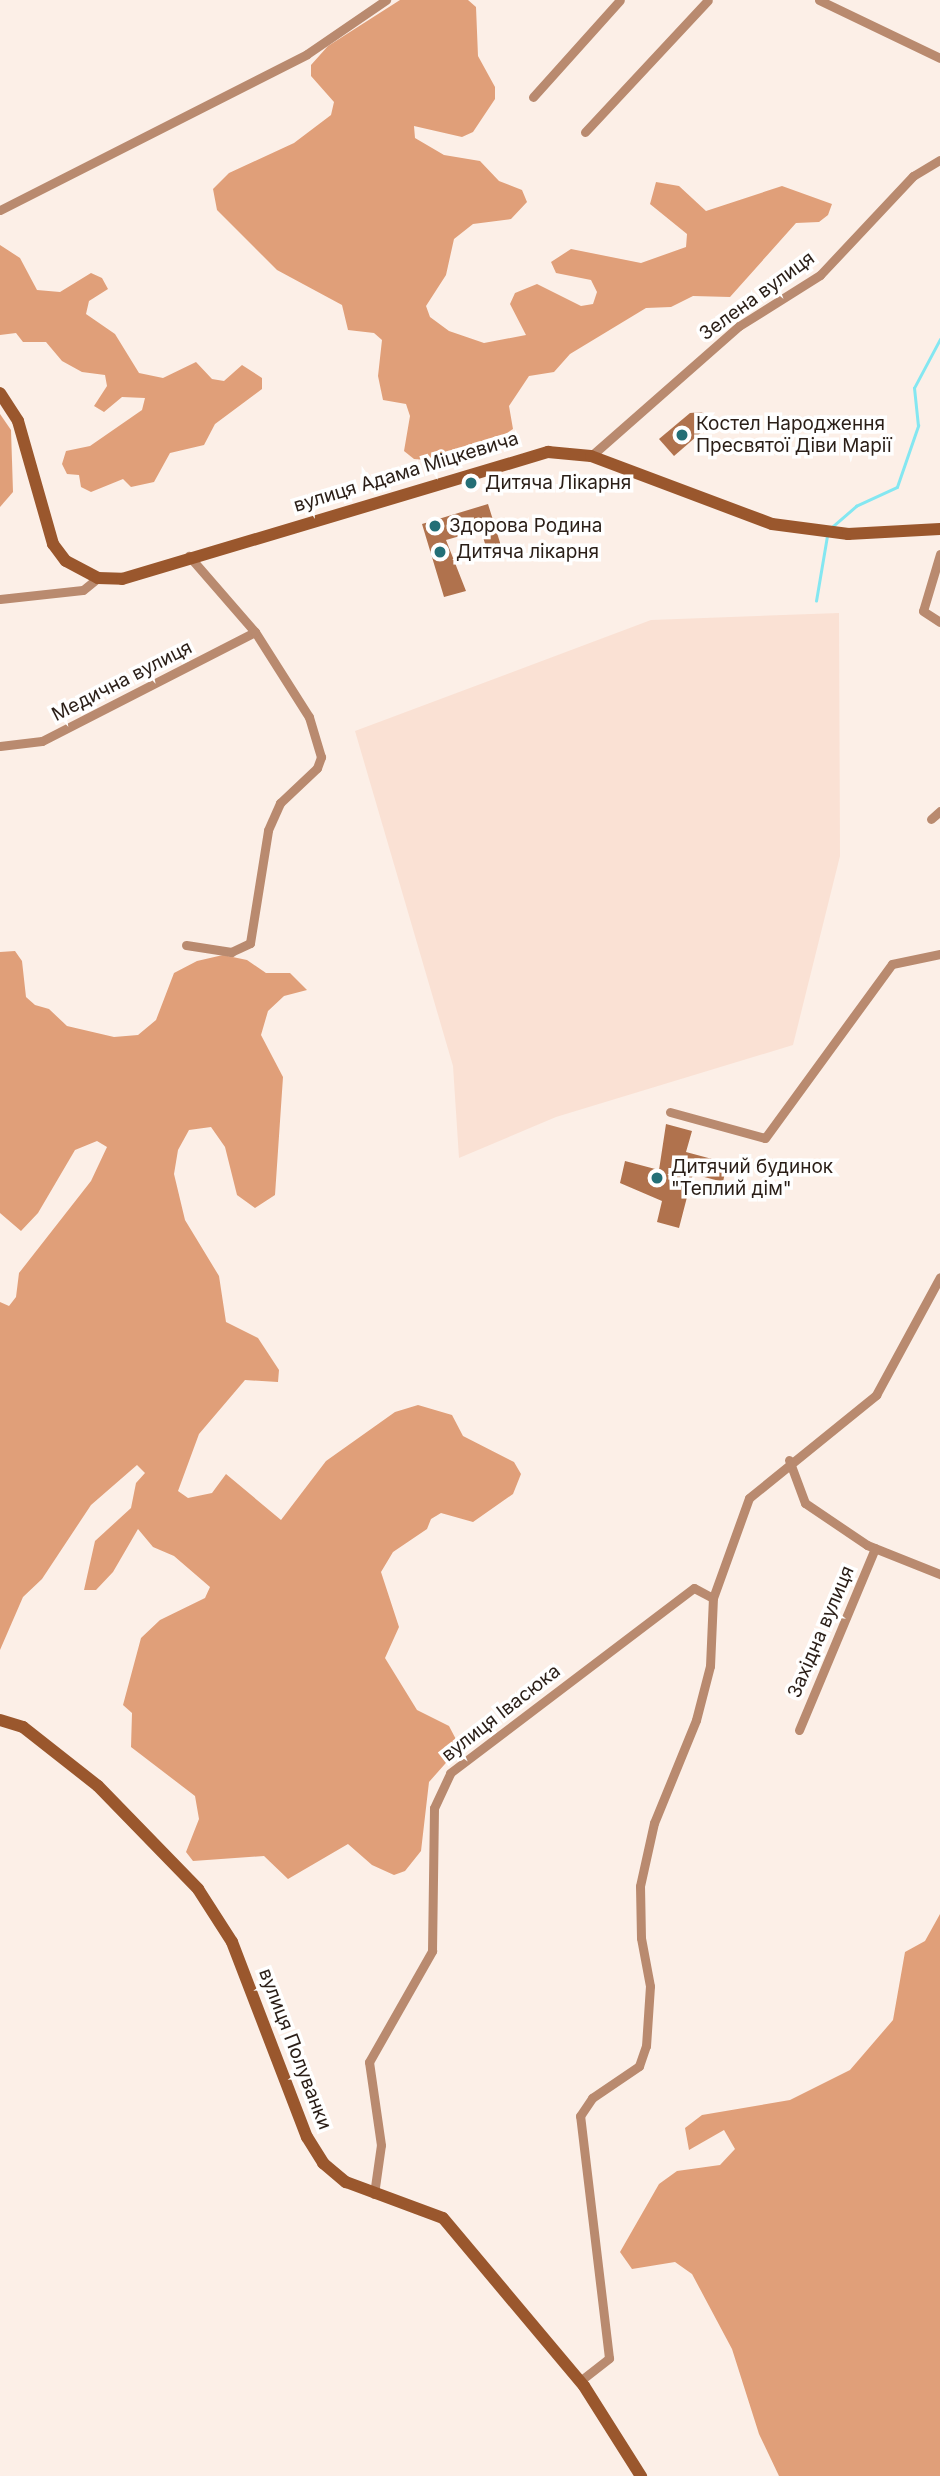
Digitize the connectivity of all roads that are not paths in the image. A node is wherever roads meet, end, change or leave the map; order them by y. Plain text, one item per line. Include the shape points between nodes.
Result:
1 (386, 0) edge
2 (620, 0) edge
3 (708, 0) edge
4 (824, 1) edge
5 (940, 58) edge
6 (533, 97) dead end
7 (585, 132) dead end
8 (940, 160) edge
9 (0, 210) edge
10 (0, 393) edge
11 (591, 456) junction
12 (940, 533) edge
13 (940, 554) edge
14 (188, 556) junction
15 (98, 578) junction
16 (0, 599) edge
17 (940, 622) edge
18 (255, 632) junction
19 (0, 746) edge
20 (940, 811) edge
21 (931, 820) dead end
22 (186, 944) dead end
23 (940, 954) edge
24 (670, 1112) dead end
25 (940, 1277) edge
26 (789, 1460) junction
27 (875, 1548) junction
28 (940, 1574) edge
29 (713, 1598) junction
30 (0, 1720) edge
31 (799, 1730) dead end
32 (374, 2194) junction
33 (580, 2381) junction
34 (641, 2476) edge

1 - 9 street via 307,54
2 - 6 street
3 - 7 street
4 - 5 street
8 - 11 street, Зелена вулиця via 913,176 820,275 739,326
10 - 15 street via 18,421 53,544 65,561
11 - 12 street, вулиця Адама Міцкевича via 772,524 848,534
11 - 14 street, вулиця Адама Міцкевича via 548,452 514,458
13 - 17 street via 923,611
14 - 15 street, вулиця Адама Міцкевича via 122,579
14 - 18 street
15 - 16 street via 83,590
18 - 19 street, Медична вулиця via 42,740
18 - 22 street via 309,717 321,757 317,768 280,803 268,830 250,943 231,952
20 - 21 street
23 - 24 street via 892,964 765,1138
25 - 26 street via 876,1395
26 - 27 street via 805,1503
26 - 29 street via 749,1498
27 - 28 street
27 - 31 street, Західна вулиця
29 - 32 street, вулиця Івасюка via 694,1588 450,1773 434,1808 433,1944 369,2062 381,2145
29 - 33 street via 707,1680 654,1824 640,1886 641,1938 650,1986 639,2066 592,2098 580,2116 609,2358
30 - 32 street, вулиця Полуванки via 23,1727 98,1786 198,1889 238,1954 307,2137 331,2169
32 - 33 street, вулиця Полуванки via 443,2218
33 - 34 street, вулиця Полуванки

